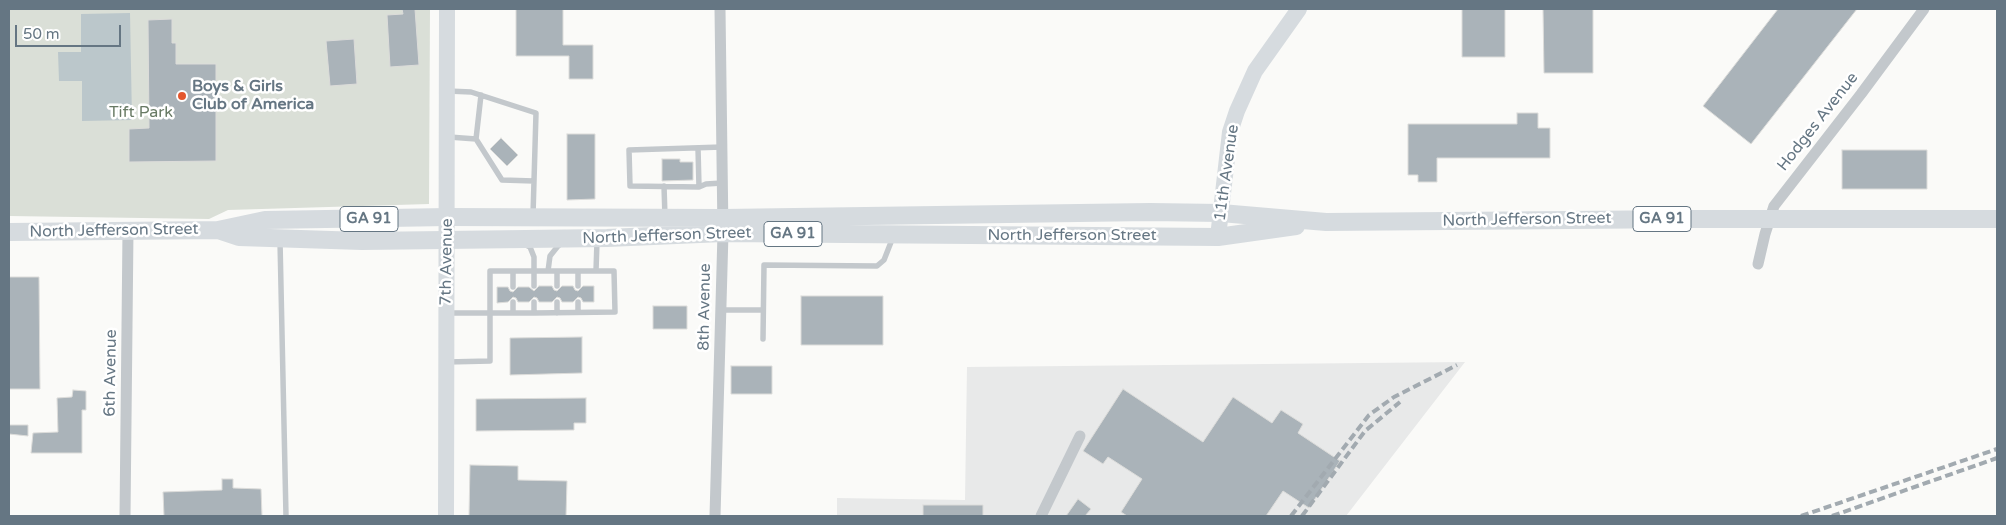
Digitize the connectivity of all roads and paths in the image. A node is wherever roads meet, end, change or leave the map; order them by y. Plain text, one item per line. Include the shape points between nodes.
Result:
1 (447, 9) edge
2 (720, 9) edge
3 (1299, 9) edge
4 (1924, 9) edge
5 (447, 91) junction
6 (481, 95) junction
7 (447, 137) junction
8 (476, 139) junction
9 (722, 147) junction
10 (698, 148) junction
11 (534, 181) junction
12 (722, 183) junction
13 (664, 186) junction
14 (699, 187) junction
15 (1221, 213) junction
16 (448, 217) junction
17 (533, 217) junction
18 (665, 218) junction
19 (1997, 219) edge
20 (1326, 222) junction
21 (723, 226) junction
22 (218, 230) junction
23 (128, 231) junction
24 (9, 232) edge
25 (894, 235) junction
26 (1218, 237) junction
27 (596, 238) junction
28 (280, 239) junction
29 (569, 239) junction
30 (447, 240) junction
31 (516, 240) junction
32 (1758, 264) dead end
33 (513, 271) junction
34 (534, 271) junction
35 (548, 271) junction
36 (557, 271) junction
37 (578, 271) junction
38 (596, 271) junction
39 (534, 286) dead end
40 (557, 286) dead end
41 (578, 286) dead end
42 (513, 287) dead end
43 (513, 302) dead end
44 (534, 302) dead end
45 (557, 302) dead end
46 (578, 302) dead end
47 (721, 310) junction
48 (763, 310) junction
49 (578, 312) junction
50 (447, 313) junction
51 (490, 313) junction
52 (513, 313) junction
53 (534, 313) junction
54 (557, 313) junction
55 (763, 339) dead end
56 (447, 362) junction
57 (1080, 436) dead end
58 (125, 516) edge
59 (286, 516) edge
60 (446, 516) edge
61 (715, 516) edge
62 (1041, 516) edge

1 - 5 street, 7th Avenue
2 - 9 street, 8th Avenue
3 - 15 street, 11th Avenue via 1255,71 1240,102 1230,132
4 - 32 street, Hodges Avenue via 1774,206
5 - 6 lane
5 - 7 street, 7th Avenue
6 - 8 lane
6 - 11 lane via 536,113
7 - 8 lane
7 - 16 street, 7th Avenue
8 - 11 lane via 502,180
9 - 10 lane
9 - 12 street, 8th Avenue
10 - 13 lane via 629,150 630,186
10 - 14 lane
11 - 17 lane
12 - 14 lane
12 - 21 street, 8th Avenue
13 - 14 lane
13 - 18 lane
15 - 20 main road, North Jefferson Street / GA 91
15 - 21 main road, North Jefferson Street / GA 91
15 - 26 street, 11th Avenue
16 - 17 main road, North Jefferson Street / GA 91
16 - 22 main road, North Jefferson Street / GA 91 via 265,220
16 - 30 street, 7th Avenue
17 - 18 main road, North Jefferson Street / GA 91
18 - 21 main road, North Jefferson Street / GA 91
19 - 20 main road, North Jefferson Street / GA 91
20 - 26 main road, North Jefferson Street / GA 91
21 - 25 main road, North Jefferson Street / GA 91
21 - 27 main road, North Jefferson Street / GA 91
21 - 47 street, 8th Avenue
22 - 23 main road, North Jefferson Street / GA 91
22 - 28 main road, North Jefferson Street / GA 91 via 238,238
23 - 24 main road, North Jefferson Street / GA 91
23 - 58 street, 6th Avenue
25 - 26 main road, North Jefferson Street / GA 91
25 - 48 lane via 884,260 877,266 764,265
27 - 29 main road, North Jefferson Street / GA 91
27 - 38 lane
28 - 30 main road, North Jefferson Street / GA 91
28 - 59 lane
29 - 31 main road, North Jefferson Street / GA 91
29 - 35 lane via 550,256
30 - 31 main road, North Jefferson Street / GA 91
30 - 50 street, 7th Avenue
31 - 34 lane via 530,247
33 - 34 lane
33 - 42 lane
33 - 51 lane via 490,271
34 - 35 lane
34 - 39 lane
35 - 36 lane
36 - 37 lane
36 - 40 lane
37 - 38 lane
37 - 41 lane
38 - 49 lane via 614,271 615,312
43 - 52 lane
44 - 53 lane
45 - 54 lane
46 - 49 lane
47 - 48 lane
47 - 61 street, 8th Avenue
48 - 55 lane
49 - 54 lane
50 - 51 lane
50 - 56 street, 7th Avenue
51 - 52 lane
51 - 56 lane via 490,361
52 - 53 lane
53 - 54 lane
56 - 60 street, 7th Avenue
57 - 62 street

